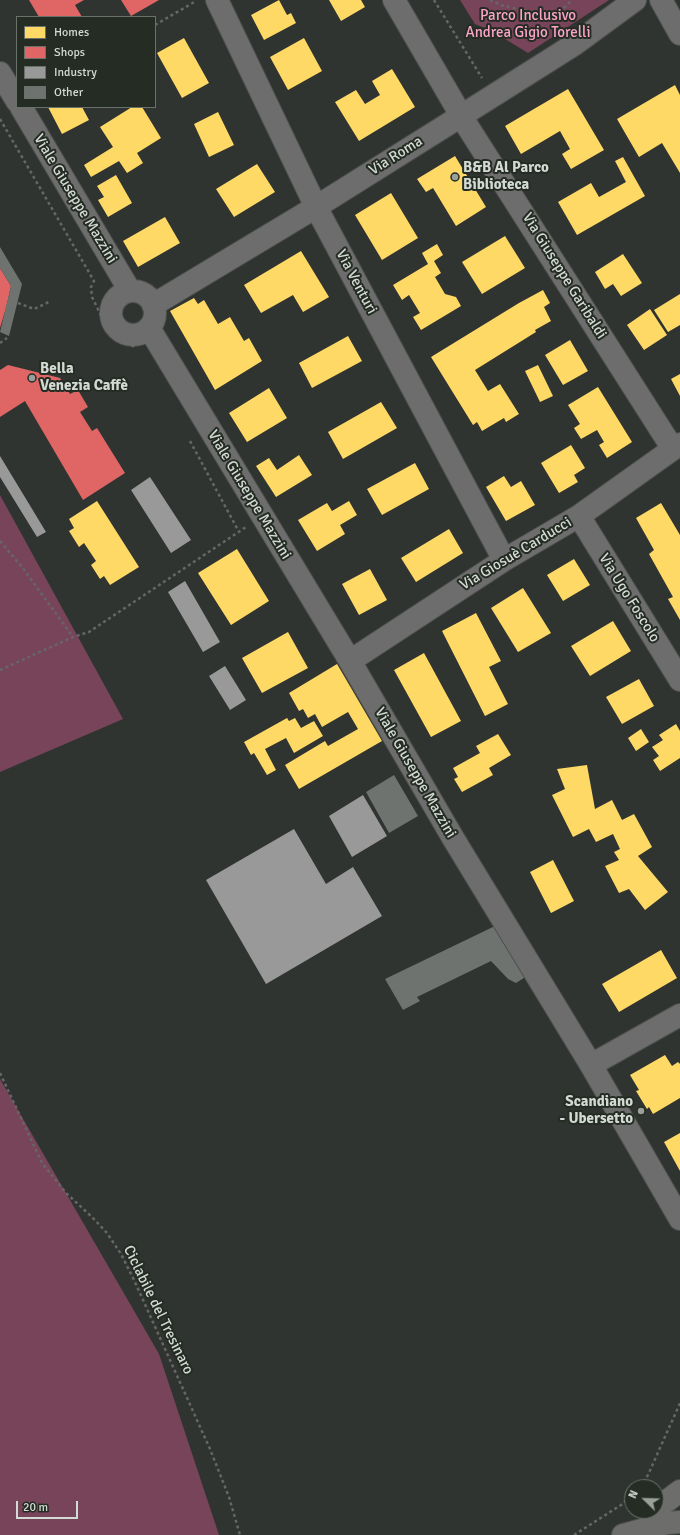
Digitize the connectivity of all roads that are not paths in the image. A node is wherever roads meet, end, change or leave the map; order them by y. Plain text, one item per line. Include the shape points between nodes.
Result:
1 (217, 0) edge
2 (394, 0) edge
3 (635, 0) edge
4 (661, 0) edge
5 (680, 34) edge
6 (0, 73) edge
7 (16, 99) edge
8 (22, 108) edge
9 (461, 116) junction
10 (316, 207) junction
11 (130, 291) junction
12 (153, 305) junction
13 (149, 328) junction
14 (677, 446) edge
15 (579, 516) junction
16 (504, 560) junction
17 (350, 661) junction
18 (680, 680) edge
19 (680, 1015) edge
20 (591, 1065) junction
21 (680, 1219) edge
22 (680, 1491) edge
23 (664, 1503) edge
24 (642, 1519) edge
25 (680, 1522) edge
26 (619, 1535) edge
27 (623, 1535) edge

1 - 10 street, Via Venturi
2 - 9 street, Via Giuseppe Garibaldi
3 - 9 street, Via Roma via 574,44
4 - 5 street
6 - 7 street
8 - 11 street, Viale Giuseppe Mazzini
9 - 10 street, Via Roma
9 - 14 street, Via Giuseppe Garibaldi
10 - 12 street, Via Roma
10 - 16 street, Via Venturi
11 - 12 street via 144,294 150,298
11 - 13 street via 114,302 111,315 113,321 121,331 132,334
12 - 13 street via 154,317
13 - 17 street, Viale Giuseppe Mazzini
14 - 15 street, Via Giosuè Carducci
15 - 16 street, Via Giosuè Carducci
15 - 18 street, Via Ugo Foscolo
16 - 17 street, Via Giosuè Carducci
17 - 20 street, Viale Giuseppe Mazzini via 453,838
19 - 20 street
20 - 21 street, Viale Giuseppe Mazzini
22 - 23 main road
24 - 26 main road
25 - 27 main road

